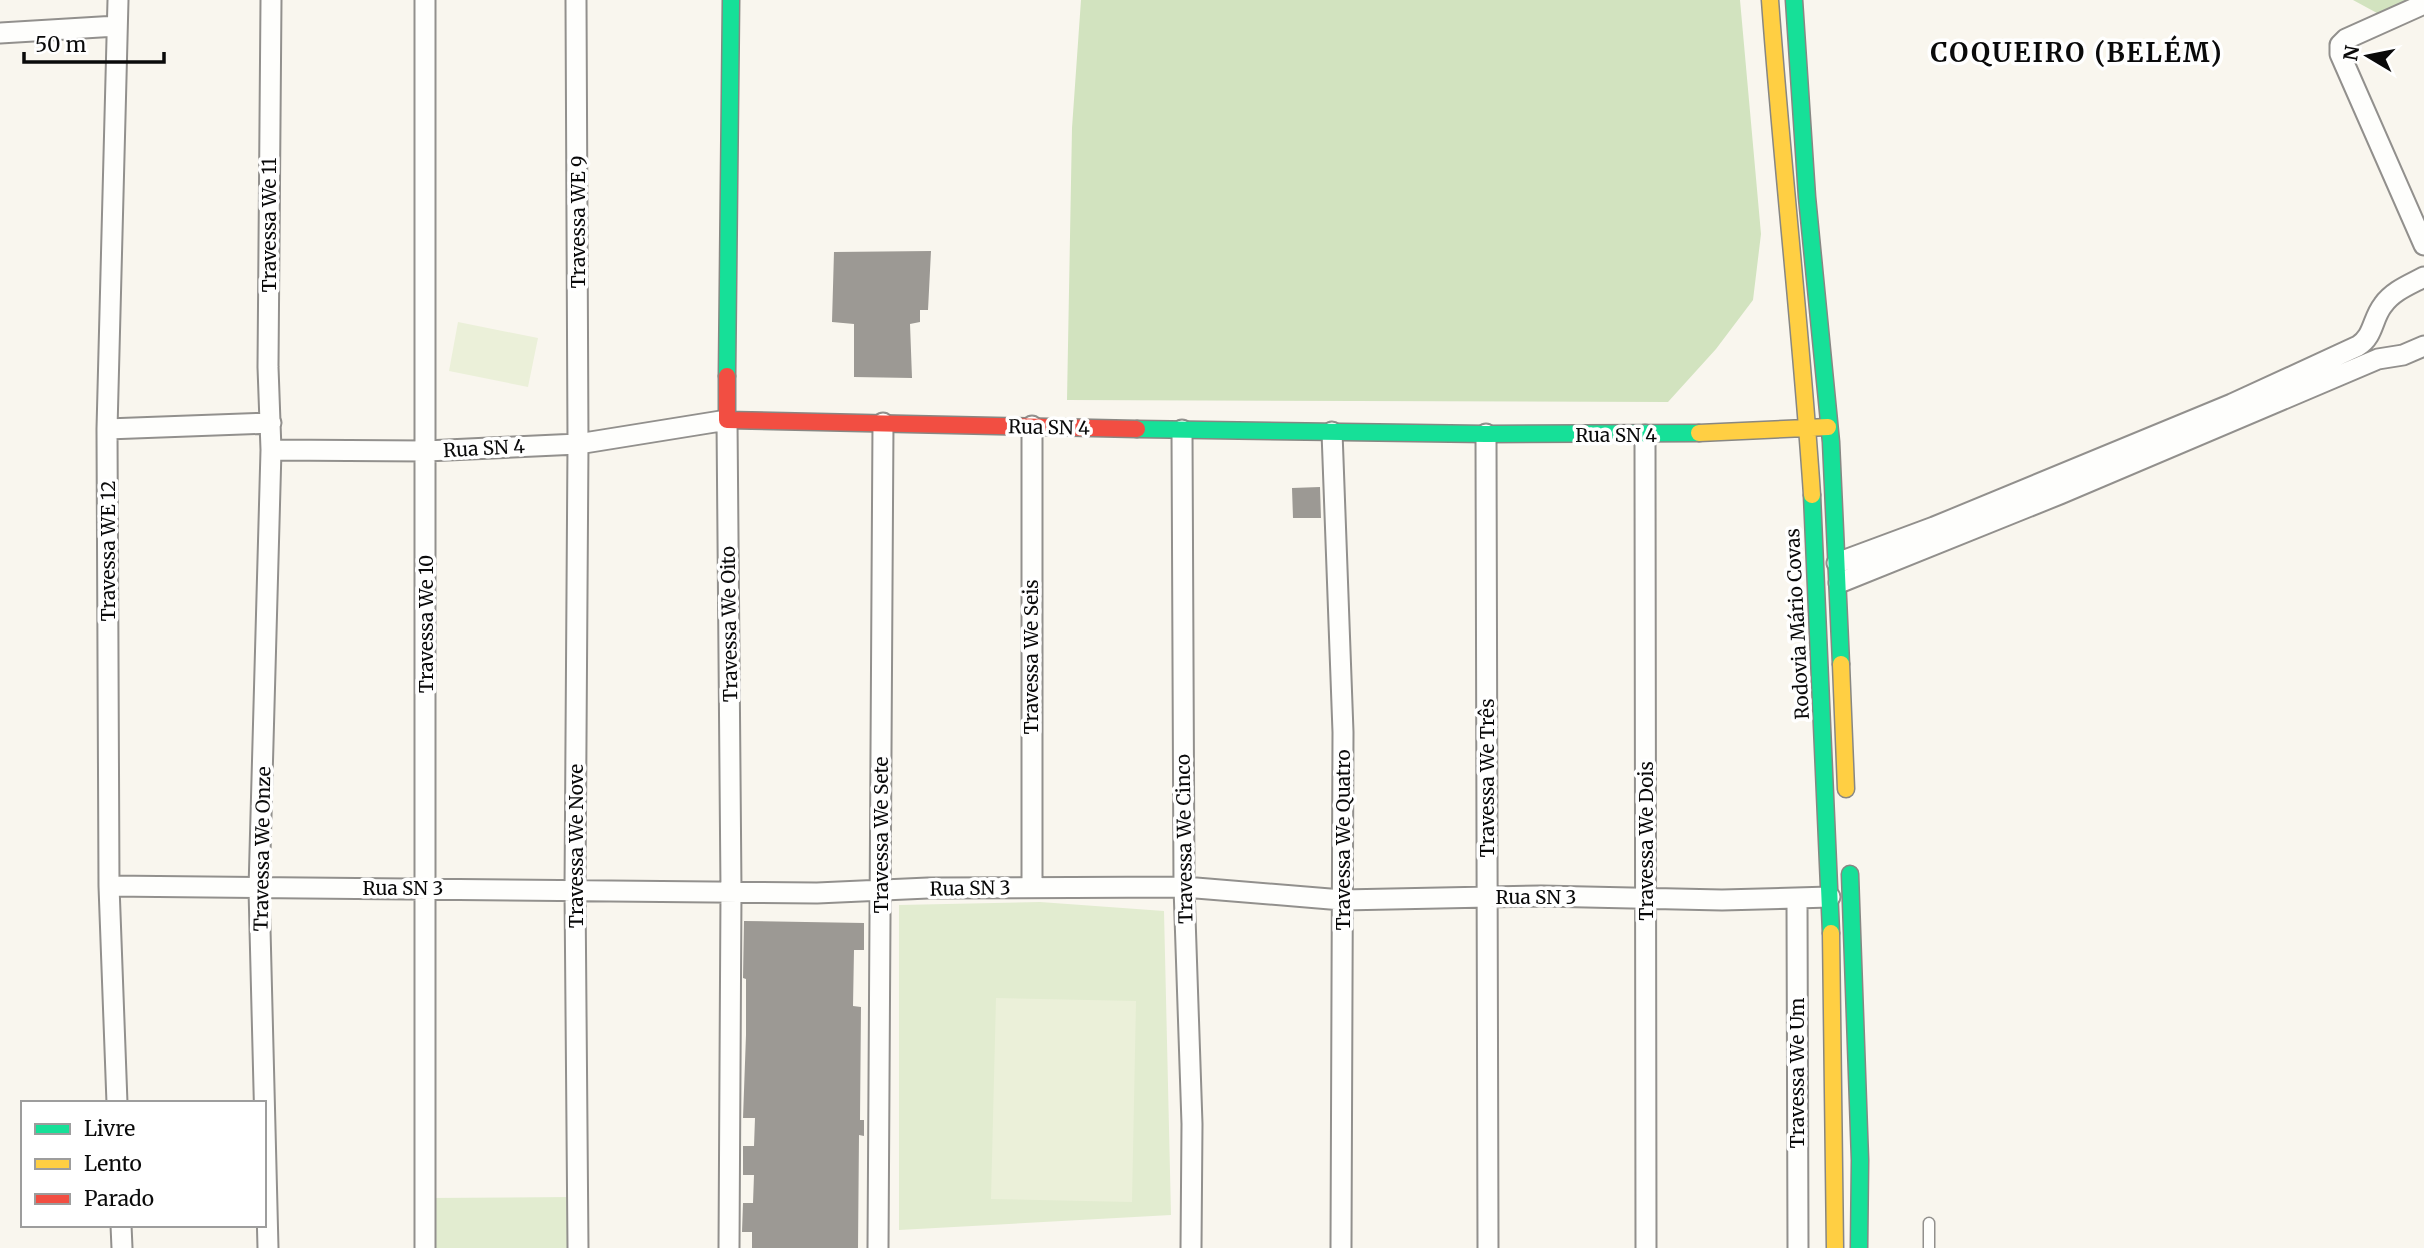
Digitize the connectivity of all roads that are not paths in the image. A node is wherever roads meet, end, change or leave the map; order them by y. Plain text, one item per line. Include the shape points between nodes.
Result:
1 (118, 0) edge
2 (271, 0) edge
3 (425, 0) edge
4 (576, 0) edge
5 (731, 0) edge
6 (1770, 0) edge
7 (1794, 0) edge
8 (2424, 4) edge
9 (117, 26) junction
10 (0, 33) edge
11 (2424, 245) edge
12 (2424, 277) edge
13 (2368, 339) junction
14 (2424, 346) edge
15 (2378, 359) junction
16 (2268, 398) junction
17 (727, 419) junction
18 (271, 423) junction
19 (883, 423) junction
20 (1032, 426) junction
21 (1830, 427) junction
22 (1808, 428) junction
23 (107, 429) junction
24 (1181, 430) junction
25 (1332, 432) junction
26 (1486, 434) junction
27 (1645, 435) junction
28 (579, 444) junction
29 (271, 450) junction
30 (426, 451) junction
31 (1838, 573) junction
32 (1847, 803) dead end
33 (1849, 858) dead end
34 (109, 886) junction
35 (1032, 887) junction
36 (1184, 887) junction
37 (426, 888) junction
38 (259, 889) junction
39 (575, 890) junction
40 (880, 890) junction
41 (731, 891) junction
42 (1487, 897) junction
43 (1830, 897) junction
44 (1646, 898) junction
45 (1797, 899) junction
46 (1342, 900) junction
47 (117, 1101) edge
48 (264, 1101) edge
49 (266, 1168) edge
50 (1929, 1223) dead end
51 (121, 1227) edge
52 (122, 1248) edge
53 (268, 1248) edge
54 (425, 1248) edge
55 (579, 1248) edge
56 (729, 1248) edge
57 (878, 1248) edge
58 (1191, 1248) edge
59 (1342, 1248) edge
60 (1488, 1248) edge
61 (1646, 1248) edge
62 (1798, 1248) edge
63 (1835, 1248) edge
64 (1859, 1248) edge
65 (1929, 1248) edge

1 - 9 street, Travessa WE 12
2 - 18 street, Travessa We 11
3 - 30 street, Travessa We 10
4 - 28 street, Travessa WE 9
5 - 17 main road, Travessa We Oito
6 - 22 main road, Rodovia Mário Covas
7 - 21 main road via 1807,197
8 - 11 street via 2340,45
9 - 10 street
9 - 23 street, Travessa WE 12
12 - 13 street via 2389,298 2375,317
13 - 15 street
13 - 16 street
14 - 15 street
15 - 16 street
16 - 31 street
17 - 19 main road, Rua SN 4
17 - 28 street, Rua SN 4
17 - 41 street, Travessa We Oito
18 - 23 street
18 - 29 street, Travessa We 11
19 - 20 main road, Rua SN 4
19 - 40 street, Travessa We Sete
20 - 24 main road, Rua SN 4
20 - 35 street, Travessa We Seis
21 - 22 main road, Rua SN 4
21 - 31 main road
22 - 27 main road, Rua SN 4
22 - 43 main road, Rodovia Mário Covas
23 - 34 street, Travessa WE 12
24 - 25 main road, Rua SN 4
24 - 36 street, Travessa We Cinco
25 - 26 main road, Rua SN 4
25 - 46 street, Travessa We Quatro via 1343,732
26 - 27 main road, Rua SN 4
26 - 42 street, Travessa We Três
27 - 44 street, Travessa We Dois
28 - 30 street, Rua SN 4
28 - 39 street, Travessa We Nove
29 - 30 street, Rua SN 4
29 - 38 street, Travessa We Onze
30 - 37 street, Travessa We 10
31 - 32 main road
33 - 64 main road
34 - 38 street, Rua SN 3
34 - 47 street, Travessa WE 12
35 - 36 street, Rua SN 3
35 - 40 street, Rua SN 3
36 - 46 street, Rua SN 3
36 - 58 street, Travessa We Cinco
37 - 38 street, Rua SN 3
37 - 39 street, Rua SN 3
37 - 54 street, Travessa We 10
38 - 48 street, Travessa We Onze
39 - 41 street, Rua SN 3
39 - 55 street, Travessa We Nove
40 - 41 street, Rua SN 3
40 - 57 street, Travessa We Sete
41 - 56 street, Travessa We Oito
42 - 44 street, Rua SN 3
42 - 46 street, Rua SN 3
42 - 60 street, Travessa We Três
43 - 45 street, Rua SN 3
43 - 63 main road, Rodovia Mário Covas
44 - 45 street, Rua SN 3
44 - 61 street, Travessa We Dois
45 - 62 street, Travessa We Um
46 - 59 street, Travessa We Quatro
49 - 53 street, Travessa We Onze
50 - 65 lane
51 - 52 street

